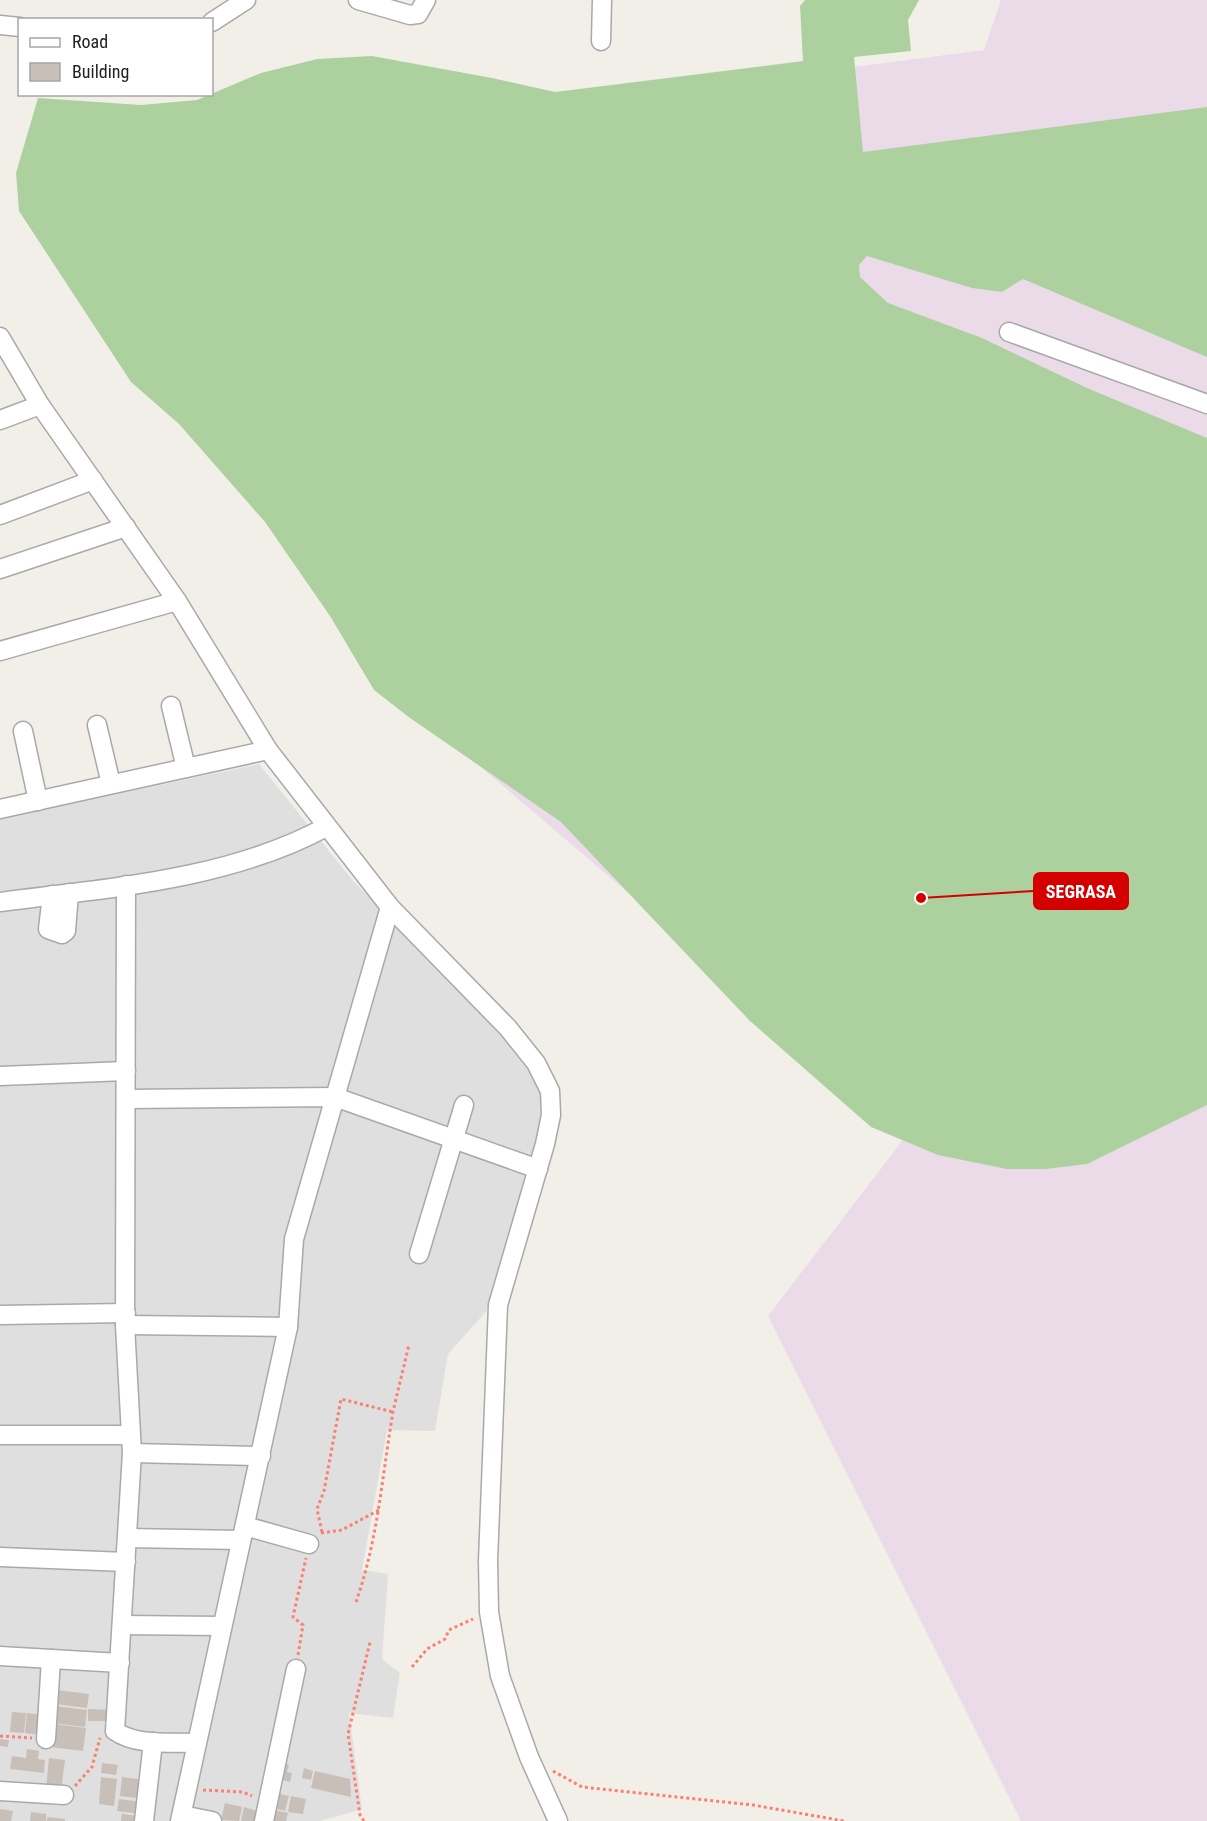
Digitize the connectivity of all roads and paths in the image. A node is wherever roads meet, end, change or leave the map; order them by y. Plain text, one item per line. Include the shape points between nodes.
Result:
1 (246, 0) edge
2 (358, 0) edge
3 (426, 0) edge
4 (602, 0) edge
5 (213, 21) edge
6 (0, 25) edge
7 (18, 27) edge
8 (601, 41) dead end
9 (1010, 332) dead end
10 (0, 337) edge
11 (1207, 404) edge
12 (40, 405) junction
13 (0, 420) edge
14 (93, 480) junction
15 (0, 514) edge
16 (126, 527) junction
17 (0, 568) edge
18 (177, 601) junction
19 (0, 651) edge
20 (171, 706) dead end
21 (97, 725) dead end
22 (23, 731) dead end
23 (268, 750) junction
24 (186, 768) junction
25 (111, 784) junction
26 (38, 801) junction
27 (0, 809) edge
28 (326, 827) junction
29 (126, 885) junction
30 (0, 902) edge
31 (390, 907) junction
32 (126, 1071) junction
33 (0, 1076) edge
34 (335, 1096) junction
35 (126, 1099) junction
36 (464, 1105) dead end
37 (454, 1139) junction
38 (537, 1168) junction
39 (418, 1254) dead end
40 (0, 1315) edge
41 (125, 1319) junction
42 (288, 1328) junction
43 (409, 1344) dead end
44 (393, 1412) junction
45 (0, 1435) edge
46 (131, 1444) junction
47 (261, 1456) junction
48 (379, 1510) junction
49 (243, 1533) junction
50 (128, 1538) junction
51 (315, 1538) junction
52 (0, 1557) edge
53 (126, 1562) junction
54 (356, 1602) dead end
55 (489, 1611) junction
56 (122, 1625) junction
57 (221, 1626) junction
58 (370, 1642) dead end
59 (0, 1656) edge
60 (51, 1659) junction
61 (120, 1663) junction
62 (412, 1666) dead end
63 (296, 1669) joint
64 (116, 1731) junction
65 (0, 1736) edge
66 (46, 1739) joint
67 (153, 1742) junction
68 (196, 1743) junction
69 (529, 1757) junction
70 (189, 1789) junction
71 (0, 1791) edge
72 (64, 1796) joint
73 (266, 1812) edge
74 (360, 1815) junction
75 (181, 1818) edge
76 (144, 1821) edge
77 (212, 1821) edge
78 (356, 1821) edge
79 (364, 1821) edge
80 (558, 1821) edge
81 (844, 1821) edge

1 - 5 street
2 - 3 street via 410,15 418,14
4 - 8 street
6 - 7 street
9 - 11 street
10 - 12 street
12 - 13 street
12 - 14 street
14 - 15 street
14 - 16 street
16 - 17 street
16 - 18 street
18 - 19 street
18 - 23 street
20 - 24 street
21 - 25 street
22 - 26 street
23 - 24 street
23 - 28 street
24 - 25 street
25 - 26 street
26 - 27 street
28 - 29 street via 275,850 214,868
28 - 31 street
29 - 30 street
29 - 32 street
31 - 34 street
31 - 38 street via 508,1028 536,1063 549,1091 551,1115
32 - 33 street
32 - 35 street
34 - 35 street
34 - 37 street
34 - 42 street via 294,1239
35 - 41 street
36 - 37 street
37 - 38 street
37 - 39 street
38 - 55 street via 498,1305
40 - 41 street
41 - 42 street
41 - 46 street
42 - 47 street
43 - 44 path
44 - 48 path
44 - 51 path via 340,1399 324,1491 317,1509
45 - 46 street
46 - 47 street
46 - 50 street
47 - 49 street
48 - 51 path via 342,1530
48 - 54 path
49 - 50 street
49 - 51 street
49 - 57 street
50 - 53 street
51 - 63 path via 293,1617 303,1625
52 - 53 street
53 - 56 street
55 - 62 path via 449,1630 445,1639 427,1649
55 - 69 street via 500,1676
56 - 57 street
56 - 61 street
57 - 68 street
58 - 74 path via 348,1734
59 - 60 street
60 - 61 street
60 - 66 street
61 - 64 street
63 - 73 street
64 - 67 street
64 - 72 path via 98,1738 92,1767
65 - 66 path
67 - 68 street
67 - 76 street
68 - 70 street
69 - 80 street
69 - 81 path via 582,1786 753,1805
70 - 73 path via 243,1792
70 - 75 street
71 - 72 street
74 - 78 path
74 - 79 path
75 - 77 street

